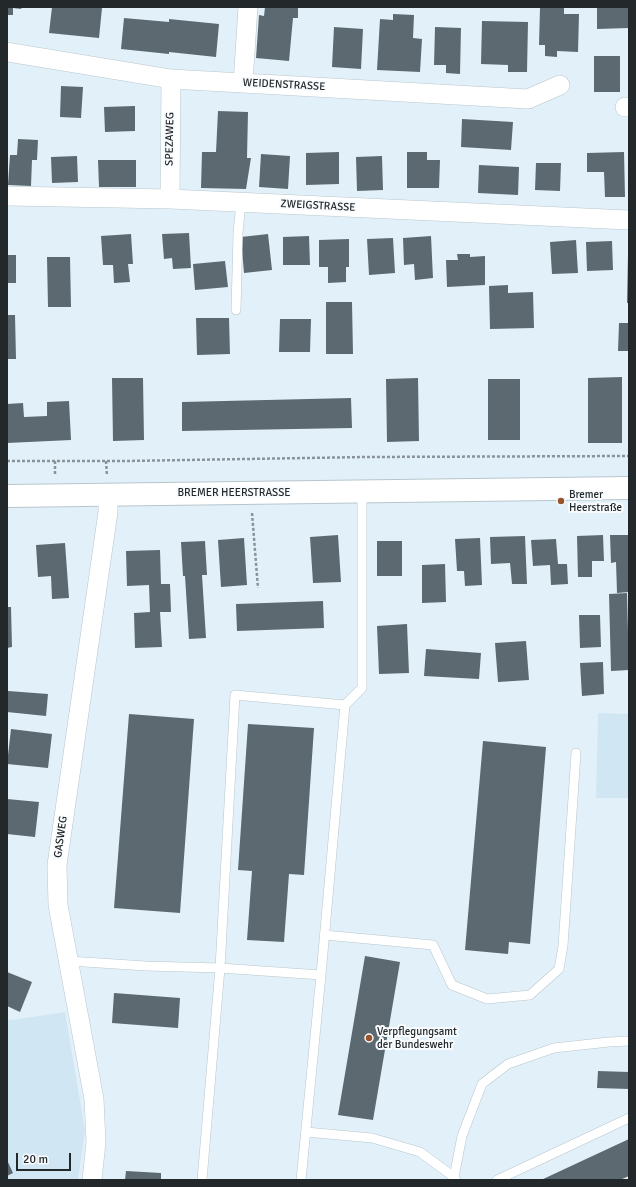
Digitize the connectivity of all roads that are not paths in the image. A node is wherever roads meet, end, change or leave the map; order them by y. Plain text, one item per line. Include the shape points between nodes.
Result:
1 (248, 7) edge
2 (7, 52) edge
3 (171, 79) junction
4 (243, 83) junction
5 (560, 85) dead end
6 (7, 196) edge
7 (170, 199) junction
8 (241, 202) junction
9 (629, 220) edge
10 (236, 310) dead end
11 (629, 488) edge
12 (362, 492) junction
13 (108, 494) junction
14 (7, 496) edge
15 (345, 705) junction
16 (576, 753) dead end
17 (324, 935) junction
18 (69, 961) junction
19 (220, 968) junction
20 (321, 975) junction
21 (629, 1041) edge
22 (629, 1118) edge
23 (306, 1132) junction
24 (455, 1179) edge
25 (92, 1180) edge
26 (202, 1180) edge
27 (301, 1180) edge
28 (497, 1180) edge

1 - 4 street
2 - 3 street, WEIDENSTRASSE
3 - 4 street, WEIDENSTRASSE
3 - 7 street, SPEZAWEG
4 - 5 street, WEIDENSTRASSE via 528,99
6 - 7 street, ZWEIGSTRASSE
7 - 8 street, ZWEIGSTRASSE
8 - 9 street, ZWEIGSTRASSE
8 - 10 lane
11 - 12 street, BREMER HEERSTRASSE
12 - 13 street, BREMER HEERSTRASSE
12 - 15 lane via 362,688
13 - 14 street, BREMER HEERSTRASSE
13 - 18 street, GASWEG via 108,512 57,865 58,906
15 - 17 lane
15 - 19 lane via 235,695
16 - 17 lane via 563,946 559,968 530,995 487,999 452,985 433,945
17 - 20 lane
18 - 19 lane
18 - 25 street, GASWEG via 94,1099 96,1142
19 - 20 lane
19 - 26 lane
20 - 23 lane
21 - 24 lane via 554,1048 508,1064 482,1084 462,1136
22 - 28 lane
23 - 24 lane via 372,1138 420,1152
23 - 27 lane

